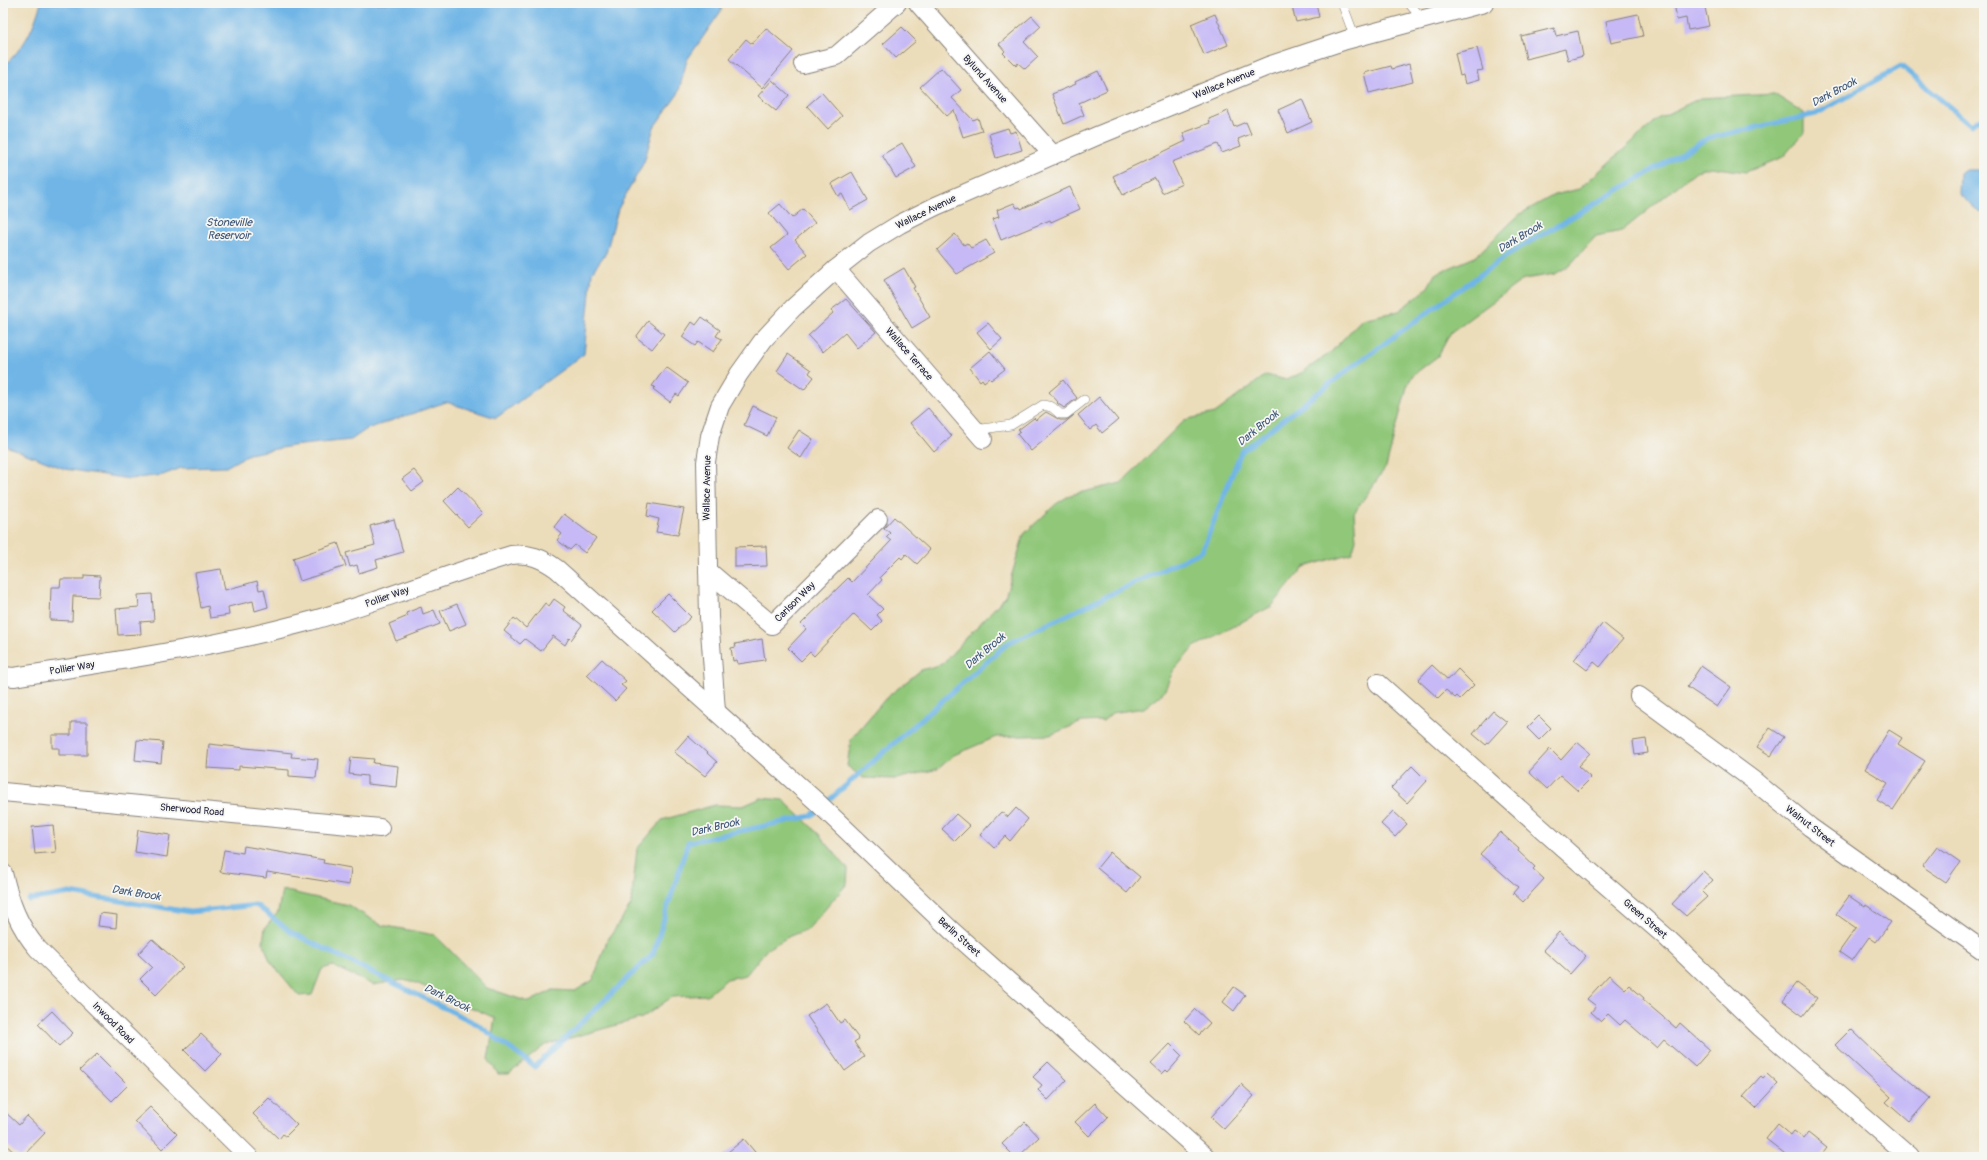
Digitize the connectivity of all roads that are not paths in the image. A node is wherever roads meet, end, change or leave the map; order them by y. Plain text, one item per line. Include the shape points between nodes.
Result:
1 (897, 3) edge
2 (918, 3) edge
3 (1342, 3) edge
4 (1410, 3) edge
5 (1484, 3) edge
6 (1423, 20) junction
7 (1355, 38) junction
8 (803, 64) dead end
9 (1054, 155) junction
10 (836, 269) junction
11 (1084, 400) dead end
12 (979, 435) joint
13 (878, 519) dead end
14 (708, 571) junction
15 (3, 676) edge
16 (1378, 683) dead end
17 (1639, 696) dead end
18 (716, 712) junction
19 (3, 792) edge
20 (380, 828) dead end
21 (3, 873) edge
22 (1984, 951) edge
23 (249, 1157) edge
24 (1206, 1157) edge
25 (1910, 1157) edge

1 - 8 street via 836,56
2 - 9 street, Bylund Avenue
3 - 7 lane
4 - 6 lane
5 - 6 street, Wallace Avenue
6 - 7 street, Wallace Avenue
7 - 9 street, Wallace Avenue via 1268,66
9 - 10 street, Wallace Avenue via 916,215 869,242
10 - 12 street, Wallace Terrace
10 - 14 street, Wallace Avenue via 793,308 764,339 720,406 713,423 706,462
11 - 12 lane via 1066,414 1060,414 1052,407 1043,405 1011,425
13 - 14 street, Carlson Way via 772,625
14 - 18 street, Wallace Avenue
15 - 18 street, Pollier Way via 14,677 166,653 258,634 355,608 511,555 526,554 546,561 557,569
16 - 25 street, Green Street via 1666,937 1761,1028
17 - 22 street, Walnut Street via 1753,780 1810,827
18 - 24 street, Berlin Street via 822,806 952,931
19 - 20 street, Sherwood Road
21 - 23 street, Inwood Road via 20,924 38,949

